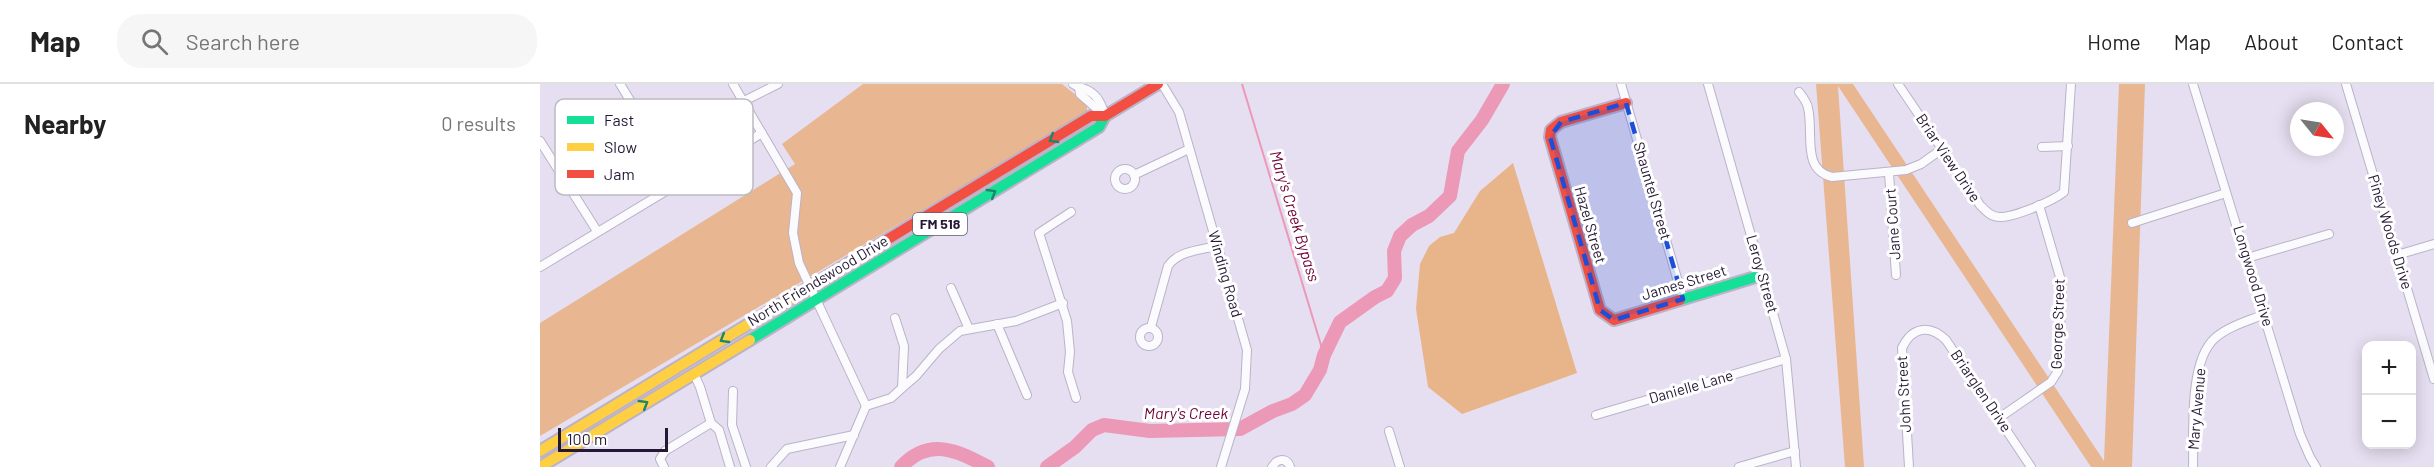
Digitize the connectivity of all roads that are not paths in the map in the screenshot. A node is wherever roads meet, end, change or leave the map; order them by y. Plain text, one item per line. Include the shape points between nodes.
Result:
1 (620, 84) edge
2 (734, 84) edge
3 (778, 84) edge
4 (1158, 84) edge
5 (1162, 84) edge
6 (1621, 84) edge
7 (1708, 84) edge
8 (1898, 84) edge
9 (2070, 84) edge
10 (2193, 84) edge
11 (2346, 84) edge
12 (1076, 86) edge
13 (1799, 92) dead end
14 (629, 99) edge
15 (743, 99) edge
16 (748, 99) edge
17 (1626, 103) junction
18 (1105, 116) junction
19 (753, 117) edge
20 (762, 133) junction
21 (753, 138) edge
22 (540, 141) edge
23 (2068, 146) junction
24 (2043, 147) dead end
25 (1942, 149) junction
26 (1189, 150) junction
27 (555, 165) edge
28 (1889, 172) junction
29 (1134, 175) dead end
30 (2226, 193) junction
31 (574, 195) edge
32 (658, 195) edge
33 (2039, 205) junction
34 (1071, 212) dead end
35 (2132, 223) dead end
36 (597, 231) junction
37 (2329, 234) dead end
38 (2434, 244) edge
39 (1217, 246) junction
40 (2397, 255) junction
41 (2247, 258) junction
42 (540, 267) edge
43 (1762, 275) junction
44 (1896, 275) dead end
45 (810, 287) junction
46 (951, 288) dead end
47 (1683, 299) junction
48 (816, 300) junction
49 (1063, 303) junction
50 (2265, 314) junction
51 (895, 318) dead end
52 (1614, 320) joint
53 (997, 324) junction
54 (1151, 327) dead end
55 (969, 329) junction
56 (1919, 330) joint
57 (1786, 359) junction
58 (694, 374) junction
59 (2434, 379) edge
60 (902, 388) junction
61 (733, 391) dead end
62 (1027, 395) dead end
63 (1076, 398) dead end
64 (866, 406) junction
65 (1596, 415) dead end
66 (1999, 418) junction
67 (711, 423) junction
68 (1389, 431) dead end
69 (854, 435) junction
70 (540, 451) edge
71 (1795, 451) junction
72 (540, 467) edge
73 (664, 467) edge
74 (730, 467) edge
75 (746, 467) edge
76 (771, 467) edge
77 (840, 467) edge
78 (1221, 467) edge
79 (1272, 467) edge
80 (1290, 467) edge
81 (1400, 467) edge
82 (1739, 467) edge
83 (1796, 467) edge
84 (1909, 467) edge
85 (2031, 467) edge
86 (2193, 467) edge
87 (2316, 467) edge

1 - 14 street
2 - 15 street
3 - 16 street
4 - 18 main road, North Friendswood Drive / FM 518
5 - 26 street, Winding Road via 1179,112
6 - 17 street, Shauntel Street
7 - 43 street, Leroy Street
8 - 25 street, Briar View Drive
9 - 23 street
10 - 30 street, Longwood Drive
11 - 40 street, Piney Woods Drive
12 - 18 street via 1087,89 1101,102
13 - 28 street via 1808,108 1812,162 1816,169 1832,177
17 - 47 street, Shauntel Street
17 - 52 main road, Hazel Street via 1560,122 1551,130 1551,142 1597,302 1600,310
18 -> 45 main road, North Friendswood Drive / FM 518 via 1091,116
48 -> 18 main road, North Friendswood Drive / FM 518 via 1099,127
19 - 20 street
20 - 21 street
20 - 45 street via 797,193 793,233
22 - 27 street
23 - 24 street
23 - 33 street, Briar View Drive via 2064,192
25 - 28 street via 1914,167
25 - 33 street, Briar View Drive via 1989,214 2002,217
26 - 29 street
26 - 39 street, Winding Road
28 - 44 street, Jane Court
30 - 35 street
30 - 41 street, Longwood Drive
31 - 36 street
32 - 36 street
33 - 66 street, George Street via 2062,284 2058,371 2054,379
34 - 49 street via 1039,233
36 - 42 street
37 - 41 street
38 - 40 street
39 - 54 street via 1172,260
39 - 78 street, Winding Road via 1247,350 1245,388
40 - 59 street, Piney Woods Drive
41 - 50 street, Longwood Drive
43 - 47 main road, James Street
43 - 57 street, Leroy Street
45 - 48 street
45 -> 70 main road, North Friendswood Drive / FM 518
46 - 55 street
47 - 52 main road, James Street
48 - 58 main road, North Friendswood Drive / FM 518
48 - 64 street
49 - 53 street
49 - 63 street via 1070,352 1068,372
50 - 86 street, Mary Avenue via 2228,328 2207,346 2196,392
50 - 87 street, Longwood Drive via 2300,434
51 - 60 street via 904,346
53 - 55 street
53 - 62 street
55 - 60 street via 960,331 939,349
56 - 66 street, Briarglen Drive via 1931,331 1946,340
56 - 84 street, John Street via 1905,340 1901,356
57 - 65 street, Danielle Lane
57 - 71 street, Leroy Street
58 - 67 street
72 -> 58 main road, North Friendswood Drive / FM 518
60 - 64 street via 891,398
61 - 75 street via 732,425
64 - 69 street
66 - 85 street, Briarglen Drive
67 - 73 street via 665,451 660,459
67 - 74 street via 719,430
68 - 81 street
69 - 76 street via 787,449
69 - 77 street
71 - 82 street
71 - 83 street, Leroy Street
79 - 80 street via 1281,460

